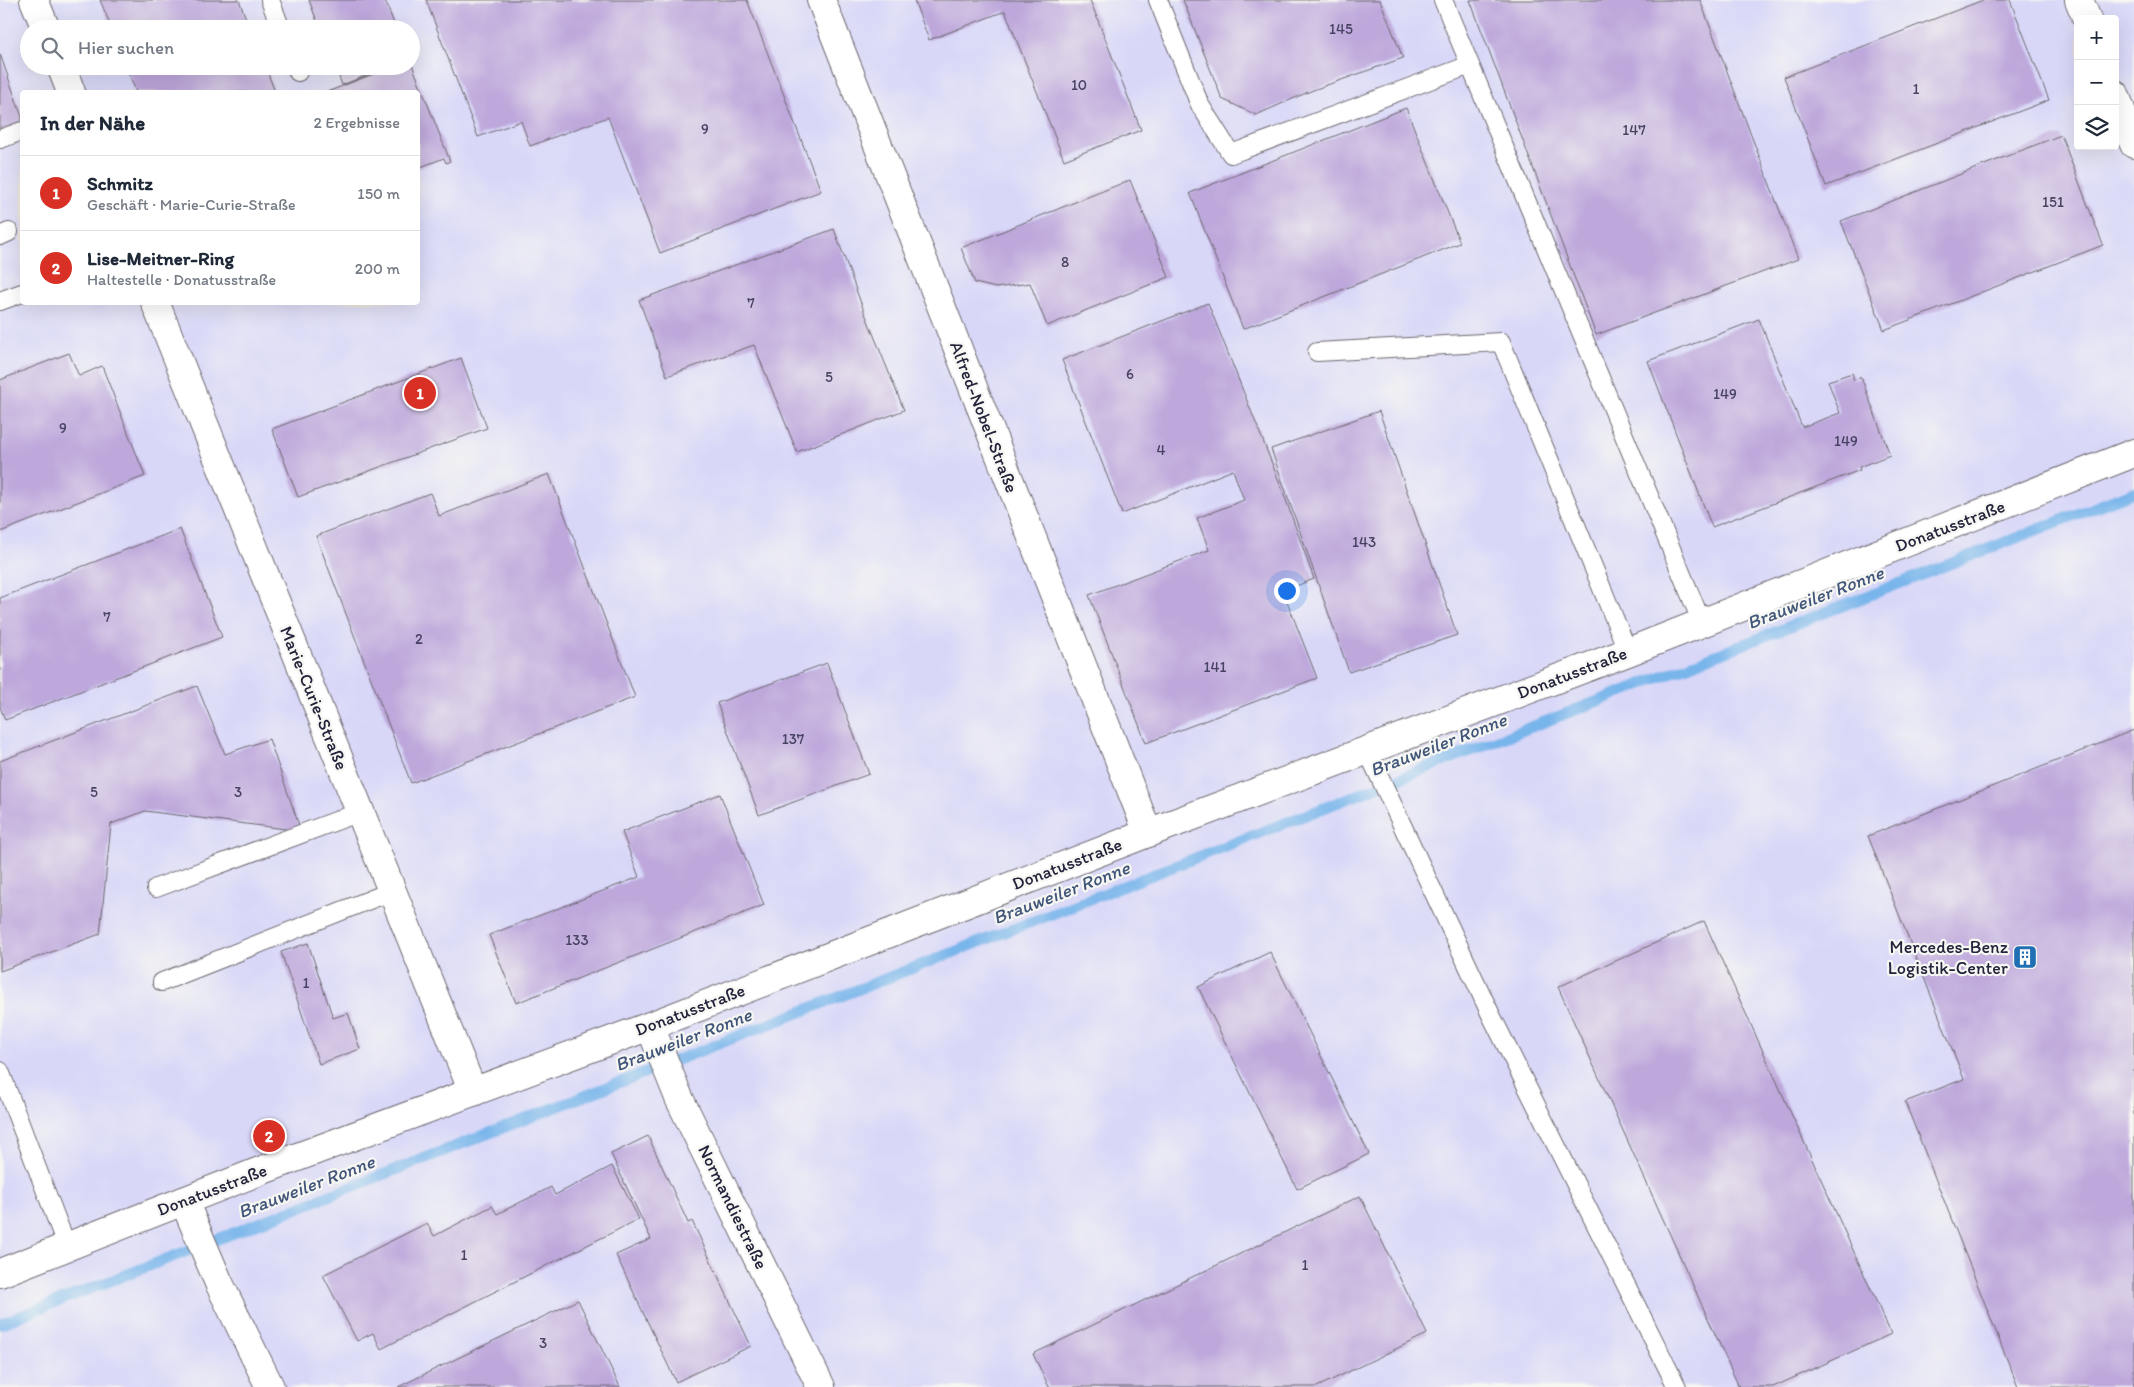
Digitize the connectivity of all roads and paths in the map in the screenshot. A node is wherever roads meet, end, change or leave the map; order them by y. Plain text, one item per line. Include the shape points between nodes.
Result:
1 (34, 0) edge
2 (270, 0) edge
3 (821, 0) edge
4 (1158, 0) edge
5 (1443, 0) edge
6 (2080, 0) edge
7 (2086, 15) edge
8 (42, 20) edge
9 (278, 20) edge
10 (1470, 65) junction
11 (64, 75) edge
12 (70, 90) edge
13 (2119, 105) edge
14 (20, 132) edge
15 (0, 139) edge
16 (2134, 144) edge
17 (20, 294) edge
18 (0, 301) edge
19 (157, 305) edge
20 (1317, 352) dead end
21 (2134, 453) edge
22 (1702, 623) junction
23 (1628, 652) junction
24 (1371, 758) junction
25 (360, 812) junction
26 (1148, 833) junction
27 (156, 888) dead end
28 (392, 891) junction
29 (162, 982) dead end
30 (653, 1034) junction
31 (0, 1071) edge
32 (473, 1092) junction
33 (188, 1211) junction
34 (66, 1247) junction
35 (0, 1273) edge
36 (270, 1387) edge
37 (822, 1387) edge
38 (1677, 1387) edge

1 - 8 street
2 - 9 lane
3 - 26 street, Alfred-Nobel-Straße
4 - 10 lane via 1200,105 1231,154
5 - 10 lane
6 - 7 street
10 - 22 lane
11 - 12 street
13 - 16 street
14 - 15 lane
17 - 18 lane
19 - 25 street, Marie-Curie-Straße
20 - 23 lane via 1501,342
21 - 22 street, Donatusstraße
22 - 23 street, Donatusstraße
23 - 24 street, Donatusstraße
24 - 26 street, Donatusstraße
24 - 38 lane via 1491,1015
25 - 27 lane
25 - 28 street, Marie-Curie-Straße
26 - 30 street, Donatusstraße
28 - 29 lane
28 - 32 street, Marie-Curie-Straße
30 - 32 street, Donatusstraße
30 - 37 street, Normandiestraße via 679,1098
31 - 34 lane
32 - 33 street, Donatusstraße
33 - 34 street, Donatusstraße
33 - 36 street via 218,1283
34 - 35 street, Donatusstraße

